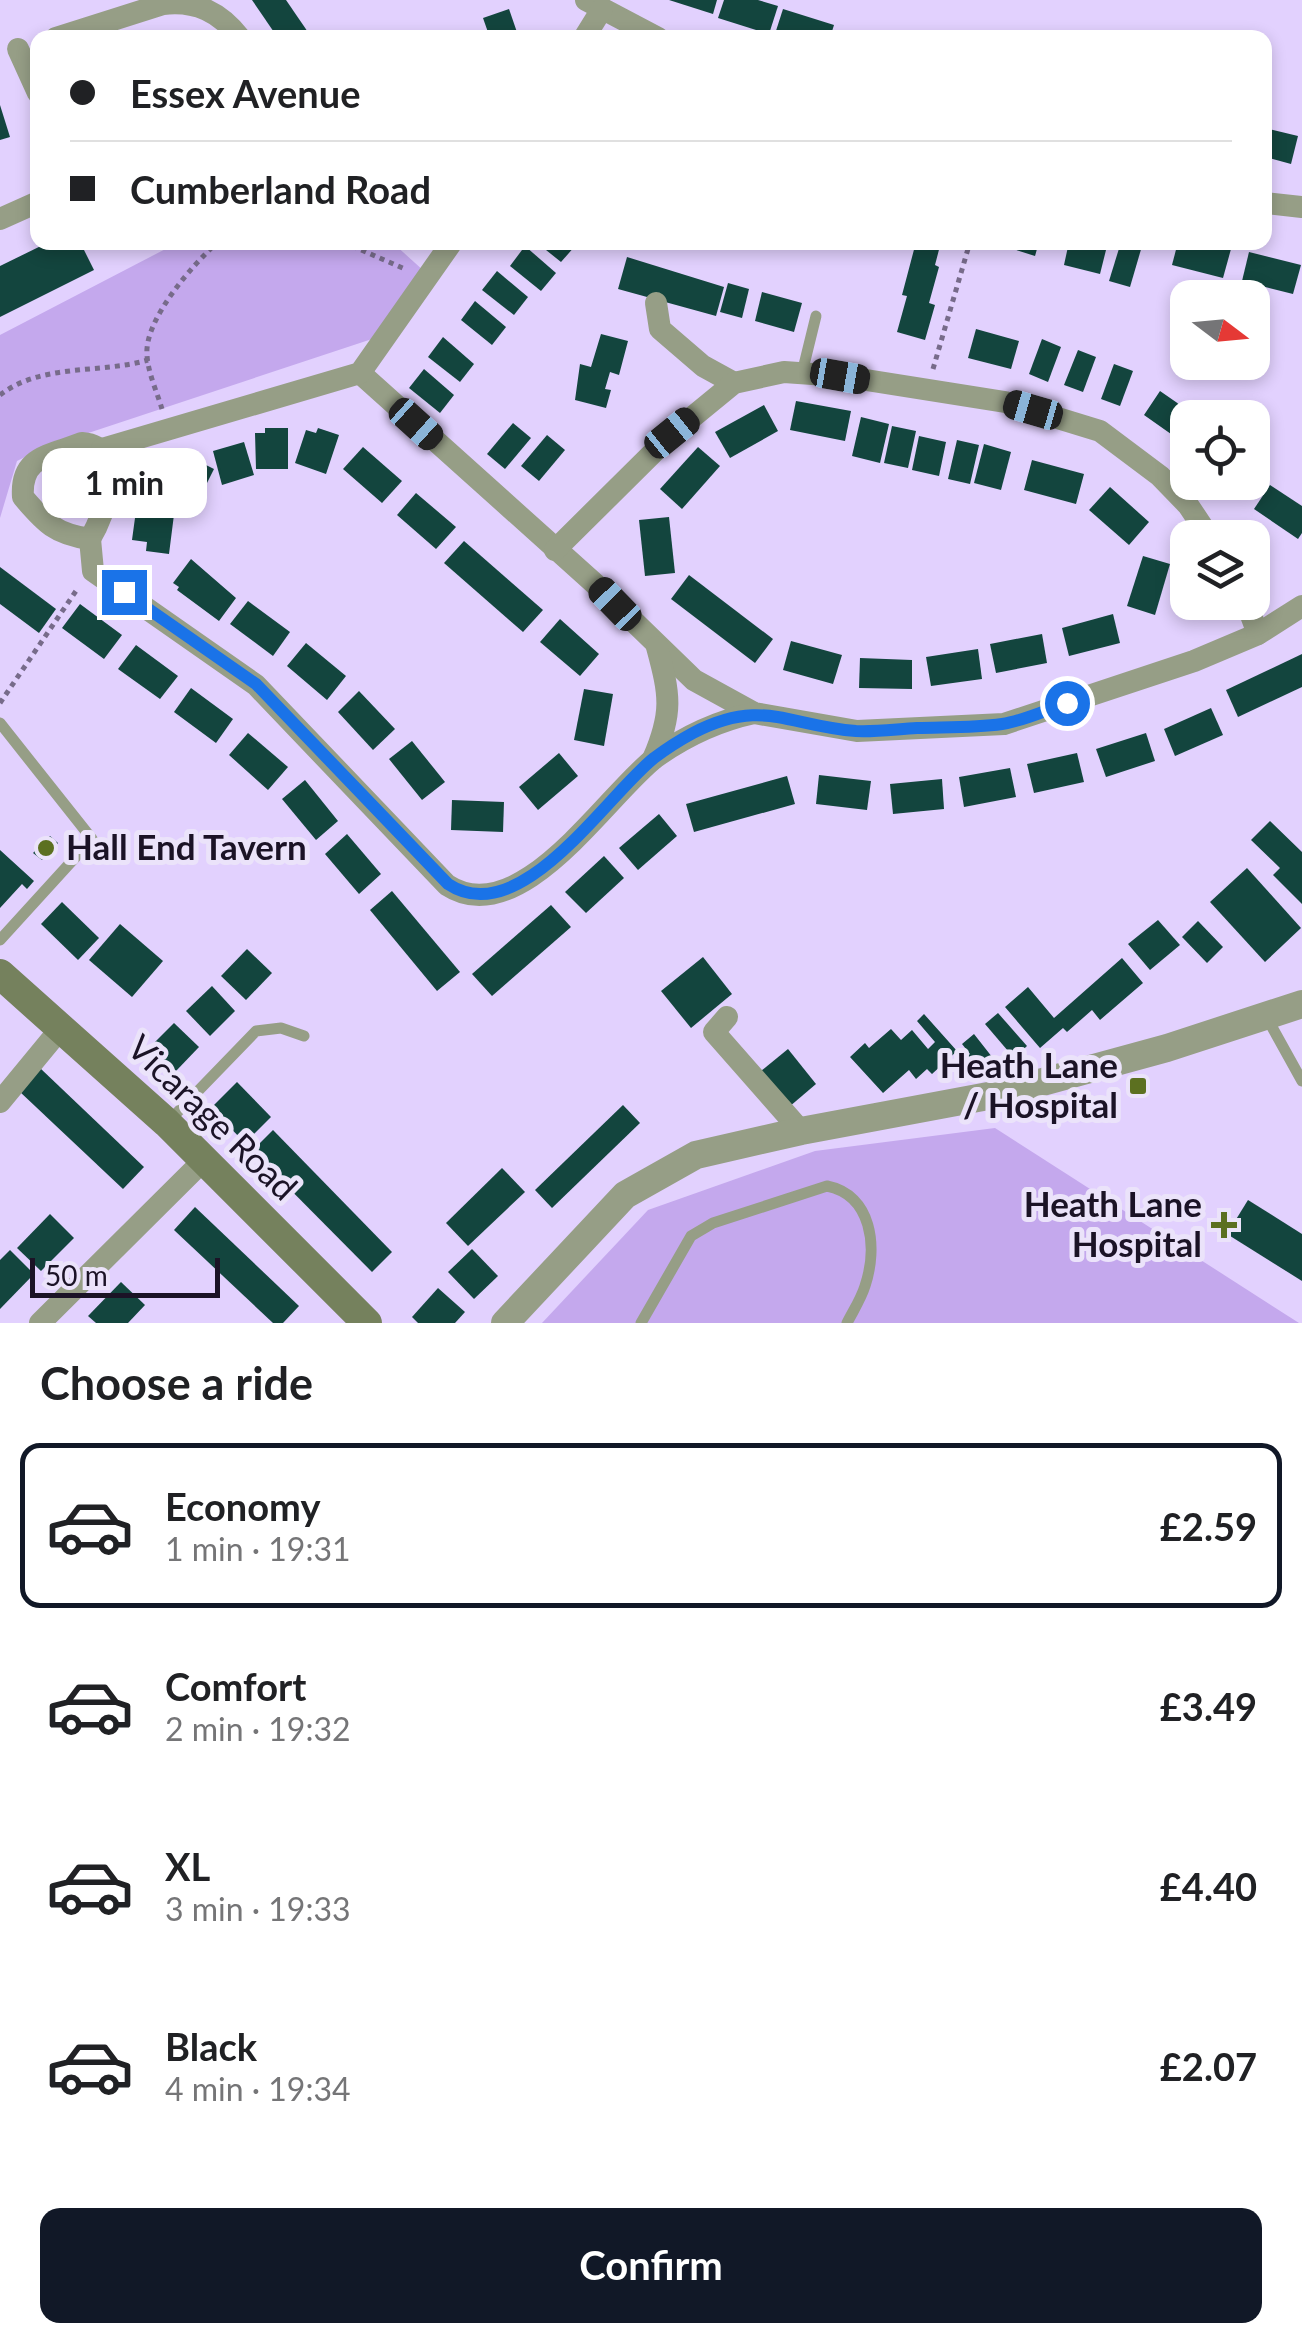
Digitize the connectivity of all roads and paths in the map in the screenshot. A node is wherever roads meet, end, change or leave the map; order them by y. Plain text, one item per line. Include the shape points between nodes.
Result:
1 (594, 5) edge
2 (81, 30) edge
3 (233, 30) edge
4 (586, 30) edge
5 (642, 30) edge
6 (19, 49) edge
7 (30, 74) edge
8 (1272, 204) edge
9 (30, 205) edge
10 (1302, 207) edge
11 (0, 218) edge
12 (210, 250) edge
13 (361, 250) edge
14 (446, 250) edge
15 (968, 250) edge
16 (410, 271) dead end
17 (656, 303) dead end
18 (816, 316) dead end
19 (941, 343) dead end
20 (148, 360) junction
21 (360, 373) junction
22 (802, 373) junction
23 (734, 382) junction
24 (0, 394) edge
25 (163, 411) dead end
26 (102, 449) junction
27 (1198, 520) edge
28 (90, 539) junction
29 (555, 550) junction
30 (93, 571) junction
31 (1302, 606) edge
32 (1253, 620) edge
33 (1258, 634) junction
34 (657, 647) junction
35 (0, 703) edge
36 (754, 713) junction
37 (0, 723) edge
38 (653, 759) junction
39 (0, 940) edge
40 (0, 974) edge
41 (1302, 1004) edge
42 (727, 1017) dead end
43 (1267, 1018) junction
44 (61, 1028) junction
45 (304, 1036) dead end
46 (1302, 1080) edge
47 (0, 1102) edge
48 (167, 1123) junction
49 (801, 1131) junction
50 (205, 1159) junction
51 (40, 1323) edge
52 (367, 1323) edge
53 (505, 1323) edge
54 (641, 1323) edge
55 (847, 1323) edge

1 - 4 street
1 - 5 street
2 - 3 street via 181,2 223,18
6 - 7 street
8 - 10 street
9 - 11 street
12 - 20 path via 184,275 154,328
13 - 16 path
14 - 21 street
15 - 19 path
17 - 23 street via 660,330 702,366
18 - 22 lane
20 - 24 path via 42,375
20 - 25 path
21 - 26 street
21 - 29 street
22 - 23 street
22 - 27 street via 1005,402 1100,431 1160,476
23 - 29 street via 672,433
26 - 28 street via 110,469
26 - 28 street via 82,443 43,456 22,482 22,498 53,529
28 - 30 street
29 - 34 street
30 - 35 path
30 - 38 street via 256,684 459,892 492,893 526,881
31 - 33 street
32 - 33 street
33 - 36 street via 1004,724 857,731
34 - 36 street via 694,680
34 - 38 street via 669,691 666,729
36 - 38 street via 720,720
37 - 39 lane via 92,839
40 - 44 main road, Vicarage Road
41 - 43 street
42 - 49 street via 714,1032
43 - 46 lane
43 - 49 street via 999,1094
44 - 47 street
44 - 48 main road, Vicarage Road
45 - 48 lane via 280,1028 256,1031
48 - 50 main road, Vicarage Road
49 - 53 street via 696,1155 625,1195
50 - 51 street
50 - 52 main road, Vicarage Road
54 - 55 lane via 691,1236 827,1186 856,1198 870,1239 865,1287

